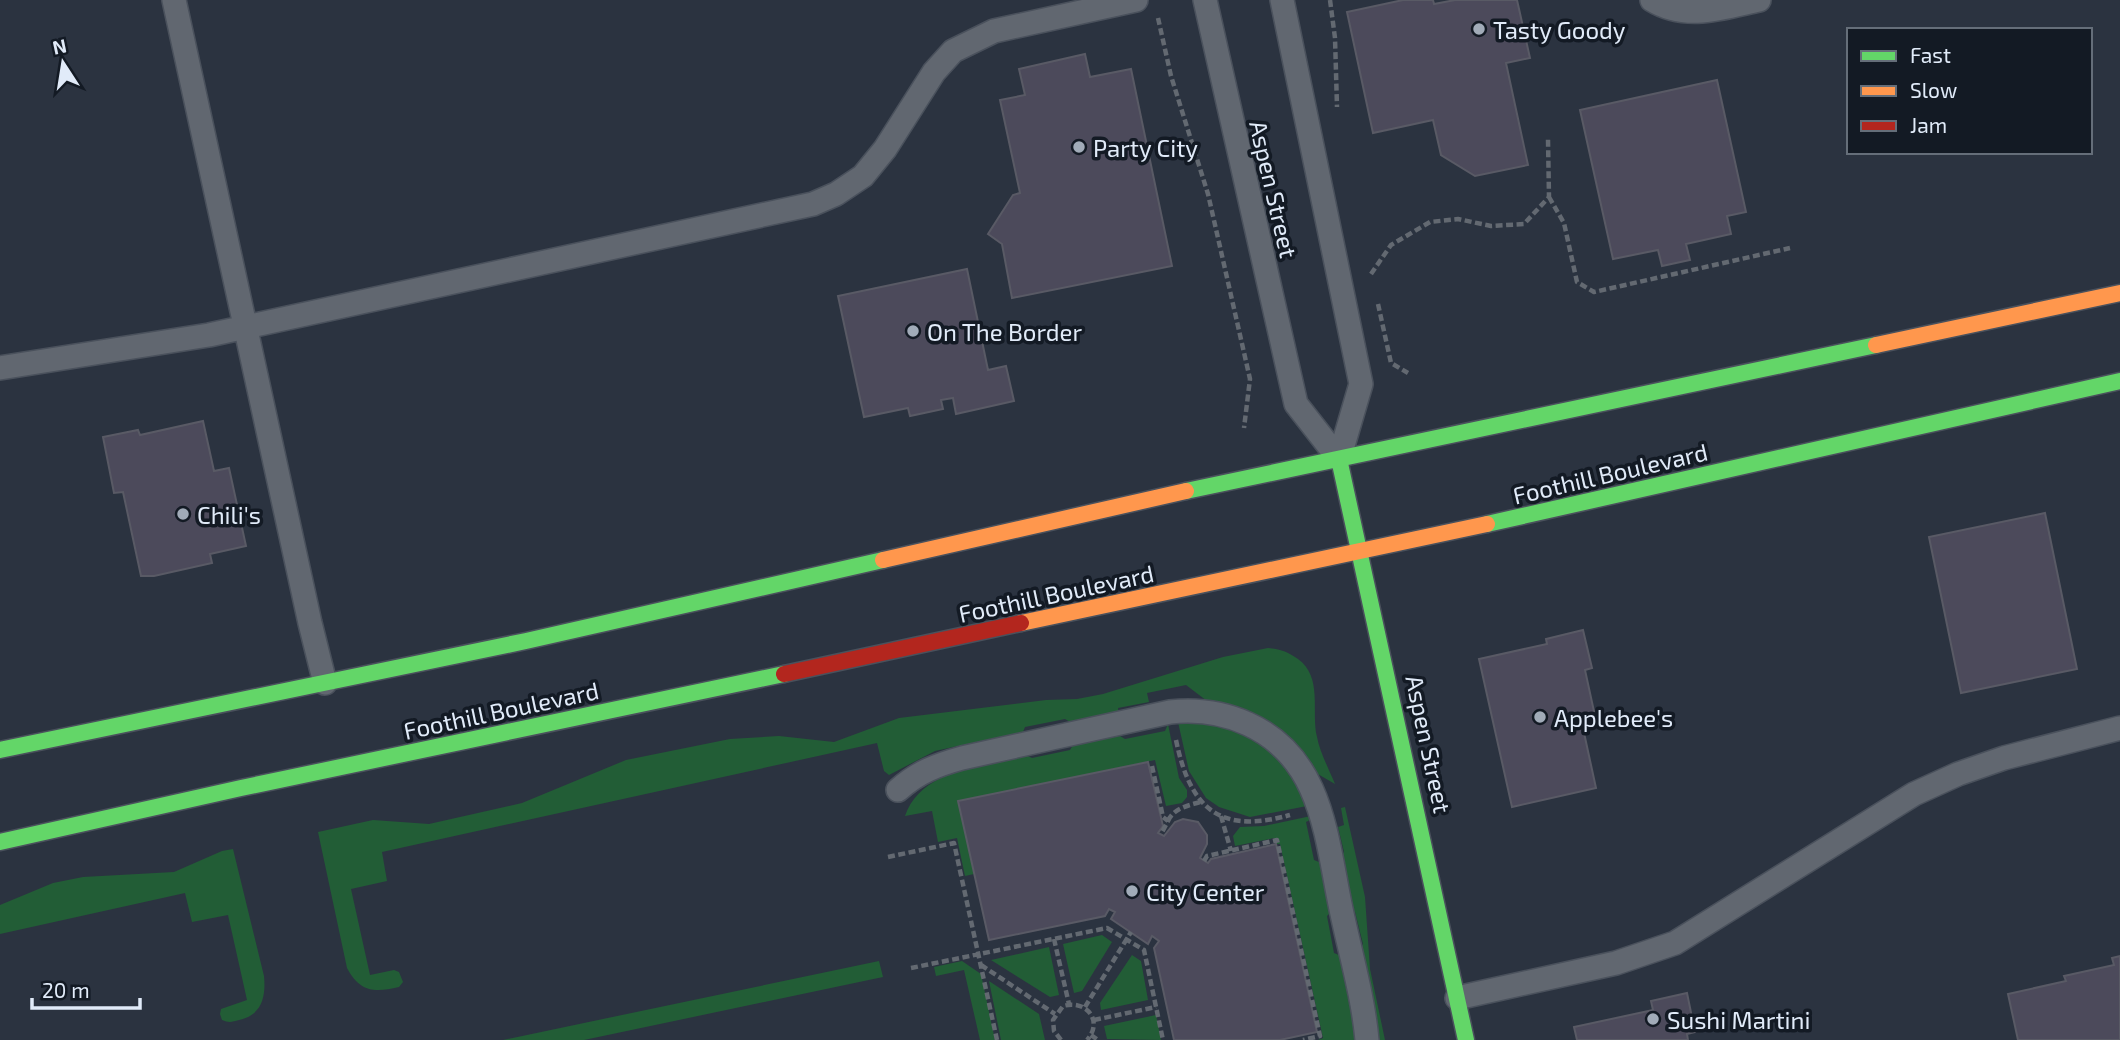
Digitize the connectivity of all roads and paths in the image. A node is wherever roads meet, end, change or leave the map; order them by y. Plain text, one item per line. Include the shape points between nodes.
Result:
1 (174, 0) edge
2 (1136, 0) edge
3 (1205, 0) edge
4 (1282, 0) edge
5 (1330, 0) edge
6 (1652, 0) edge
7 (1759, 0) edge
8 (1160, 27) dead end
9 (1337, 111) dead end
10 (1548, 139) dead end
11 (1549, 197) junction
12 (1790, 248) dead end
13 (1368, 260) dead end
14 (1371, 274) junction
15 (1374, 286) dead end
16 (2120, 293) edge
17 (1377, 299) dead end
18 (245, 327) junction
19 (0, 368) edge
20 (1408, 373) dead end
21 (2120, 381) edge
22 (1244, 428) dead end
23 (1339, 459) junction
24 (1360, 551) junction
25 (325, 683) junction
26 (1170, 712) junction
27 (2120, 728) edge
28 (0, 750) edge
29 (1152, 766) dead end
30 (898, 790) dead end
31 (1199, 802) junction
32 (1319, 807) junction
33 (1221, 816) junction
34 (1168, 821) junction
35 (1161, 834) dead end
36 (0, 842) edge
37 (1231, 851) junction
38 (888, 857) dead end
39 (1204, 861) dead end
40 (1131, 932) dead end
41 (1054, 939) junction
42 (1127, 939) junction
43 (979, 955) junction
44 (981, 965) junction
45 (911, 968) dead end
46 (1457, 998) junction
47 (1069, 1004) junction
48 (1085, 1007) junction
49 (1156, 1007) junction
50 (1055, 1014) junction
51 (1094, 1020) junction
52 (1091, 1035) junction
53 (997, 1040) edge
54 (1060, 1040) edge
55 (1087, 1040) edge
56 (1098, 1040) edge
57 (1163, 1040) edge
58 (1303, 1040) edge
59 (1367, 1040) edge
60 (1466, 1040) edge

1 - 18 lane
2 - 18 lane via 994,31 953,51 863,176 813,204
3 - 23 lane, Aspen Street via 1296,404
4 - 23 lane, Aspen Street via 1361,384
5 - 9 path
6 - 7 lane via 1678,12
8 - 22 path via 1208,194 1250,379
10 - 11 path
11 - 12 path via 1564,223 1577,282 1594,292
11 - 14 path via 1524,224 1491,226 1458,219 1430,222 1391,245
13 - 14 path
14 - 15 path
16 - 23 main road
17 - 20 path via 1391,363
18 - 19 lane
18 - 25 lane
21 - 24 main road, Foothill Boulevard
23 - 24 main road, Aspen Street
23 - 25 main road
24 - 36 main road, Foothill Boulevard
24 - 46 main road, Aspen Street
25 - 28 main road
26 - 30 lane via 962,758 929,768
26 - 31 path via 1182,765
26 - 32 lane via 1213,711 1262,730 1294,758
27 - 46 lane via 2004,758 1914,794 1675,943 1616,963
29 - 34 path via 1163,817
31 - 33 path
31 - 34 path via 1180,808
32 - 33 path via 1258,823
32 - 59 lane
33 - 37 path
34 - 35 path
37 - 39 path via 1207,856
37 - 58 path via 1277,840 1320,1037
38 - 43 path via 954,843
40 - 42 path
41 - 42 path via 1107,928
41 - 43 path
41 - 47 path
42 - 48 path
42 - 49 path via 1144,950
43 - 44 path
43 - 45 path
44 - 50 path
44 - 53 path
46 - 60 main road, Aspen Street
47 - 48 path
47 - 50 path
48 - 51 path
49 - 51 path
49 - 57 path
50 - 54 path via 1053,1025
51 - 52 path
52 - 55 path
52 - 56 path

